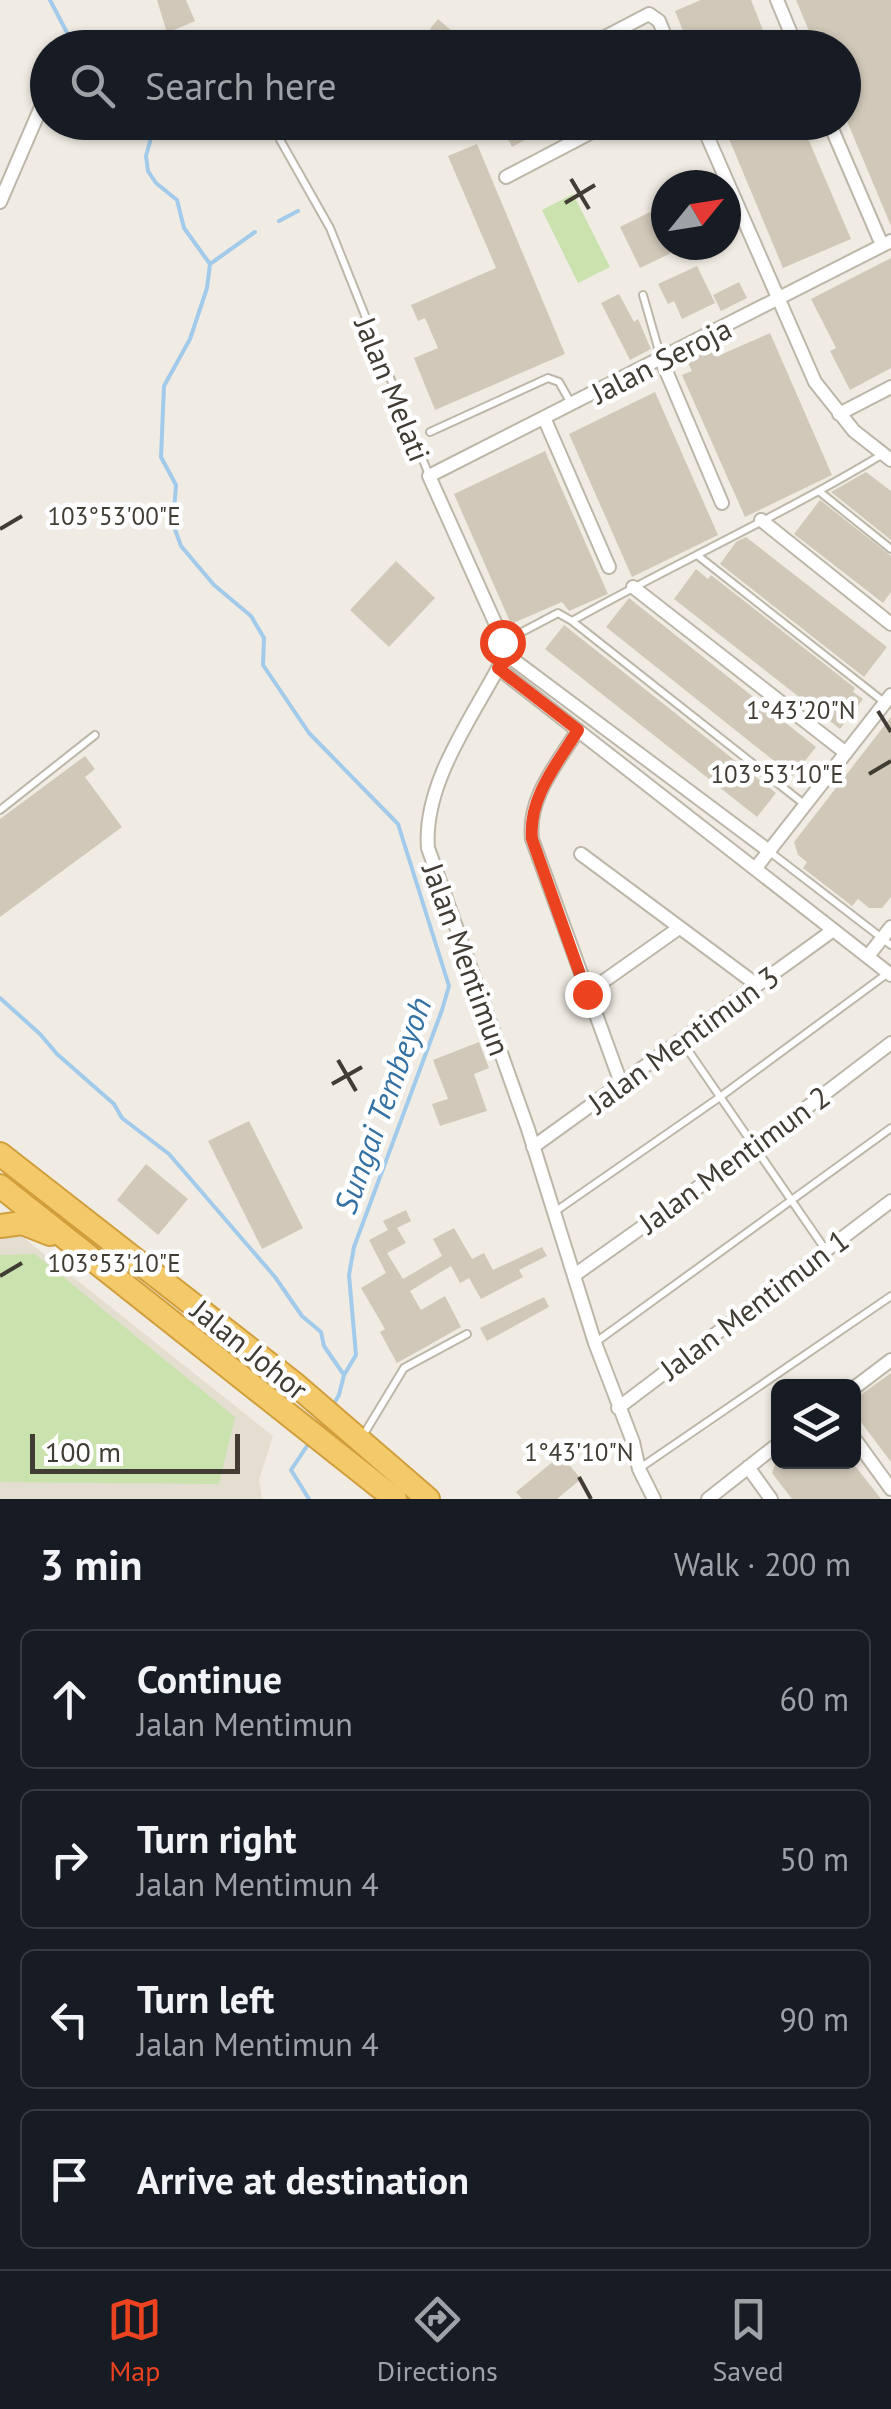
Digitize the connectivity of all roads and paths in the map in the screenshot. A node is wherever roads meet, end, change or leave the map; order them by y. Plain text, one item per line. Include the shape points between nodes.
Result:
1 (777, 0) edge
2 (618, 30) edge
3 (662, 30) edge
4 (790, 30) edge
5 (30, 133) edge
6 (280, 140) edge
7 (576, 140) edge
8 (708, 140) edge
9 (838, 140) edge
10 (506, 177) dead end
11 (0, 202) edge
12 (887, 243) edge
13 (642, 294) dead end
14 (778, 301) junction
15 (661, 359) junction
16 (891, 387) edge
17 (572, 405) junction
18 (839, 414) junction
19 (545, 420) junction
20 (430, 432) dead end
21 (887, 457) edge
22 (430, 476) junction
23 (820, 492) junction
24 (722, 503) dead end
25 (761, 520) junction
26 (891, 549) edge
27 (697, 554) junction
28 (609, 566) dead end
29 (633, 587) junction
30 (888, 616) edge
31 (572, 622) junction
32 (502, 642) junction
33 (510, 658) junction
34 (498, 668) junction
35 (888, 699) edge
36 (578, 730) junction
37 (95, 735) dead end
38 (846, 753) junction
39 (805, 805) junction
40 (0, 810) edge
41 (769, 851) junction
42 (581, 854) dead end
43 (755, 868) junction
44 (679, 928) junction
45 (832, 931) junction
46 (888, 937) edge
47 (868, 956) junction
48 (890, 974) edge
49 (756, 986) junction
50 (587, 994) junction
51 (681, 1040) junction
52 (891, 1043) edge
53 (621, 1083) junction
54 (720, 1097) junction
55 (891, 1128) edge
56 (533, 1146) junction
57 (755, 1147) junction
58 (0, 1154) edge
59 (0, 1183) edge
60 (50, 1194) junction
61 (791, 1200) junction
62 (891, 1201) edge
63 (553, 1213) junction
64 (0, 1226) edge
65 (825, 1249) junction
66 (92, 1256) junction
67 (576, 1274) junction
68 (891, 1296) edge
69 (467, 1334) dead end
70 (595, 1343) junction
71 (891, 1360) edge
72 (861, 1383) edge
73 (618, 1408) junction
74 (358, 1436) junction
75 (861, 1448) edge
76 (771, 1449) edge
77 (346, 1458) junction
78 (748, 1467) junction
79 (638, 1469) junction
80 (891, 1490) edge
81 (394, 1499) edge
82 (428, 1499) edge
83 (654, 1499) edge
84 (708, 1499) edge
85 (771, 1499) edge

1 - 4 street
2 - 3 street via 645,16 657,17
5 - 11 street
6 - 22 lane, Jalan Melati via 330,228
7 - 10 street
8 - 14 street
9 - 12 street
12 - 14 street, Jalan Seroja
13 - 15 lane
14 - 15 street, Jalan Seroja
14 - 18 street via 815,382
15 - 17 street, Jalan Seroja
15 - 24 street
16 - 18 street
17 - 19 street, Jalan Seroja
17 - 20 lane via 548,378
18 - 21 street
19 - 22 street, Jalan Seroja
19 - 28 street
21 - 23 lane
22 - 32 street, Jalan Melati
23 - 25 lane
23 - 26 lane
25 - 27 lane
25 - 30 street
27 - 29 lane
27 - 35 lane
29 - 31 lane
29 - 38 street
31 - 32 lane via 558,613
31 - 39 lane
32 - 33 street, Jalan Melati
33 - 34 street
33 - 41 street, Jalan Melati
34 - 36 street
34 - 56 street, Jalan Mentimun via 448,761 426,824 428,848
35 - 38 street
36 - 43 street
36 - 50 street via 537,796 530,823
37 - 40 lane
38 - 39 street
39 - 41 street
41 - 43 street
41 - 46 lane
42 - 44 street
43 - 45 street
44 - 49 street
44 - 50 street
45 - 47 street
45 - 49 street, Jalan Mentimun 3
46 - 47 street
47 - 48 street
48 - 54 lane
49 - 51 street, Jalan Mentimun 3
50 - 53 street
51 - 53 street, Jalan Mentimun 3
51 - 54 lane
52 - 57 street, Jalan Mentimun 2
53 - 56 street, Jalan Mentimun 3
54 - 57 lane
54 - 63 lane
55 - 61 lane
56 - 63 street, Jalan Mentimun
57 - 61 lane
57 - 67 street, Jalan Mentimun 2
58 - 60 highway, Jalan Johor
59 - 60 highway via 10,1179
59 - 66 highway, Jalan Johor
60 - 74 highway, Jalan Johor
61 - 65 lane
61 - 70 lane
62 - 65 street, Jalan Mentimun 1
63 - 67 street, Jalan Mentimun
64 - 66 highway via 37,1226
65 - 73 street, Jalan Mentimun 1
66 - 77 highway, Jalan Johor
67 - 70 street, Jalan Mentimun
68 - 79 lane
69 - 74 lane via 406,1366
70 - 73 street, Jalan Mentimun
71 - 72 street
73 - 79 street, Jalan Mentimun
74 - 77 lane
74 - 82 highway, Jalan Johor
75 - 80 street
76 - 78 street
77 - 81 highway, Jalan Johor
78 - 84 street
78 - 85 street
79 - 83 street, Jalan Mentimun

